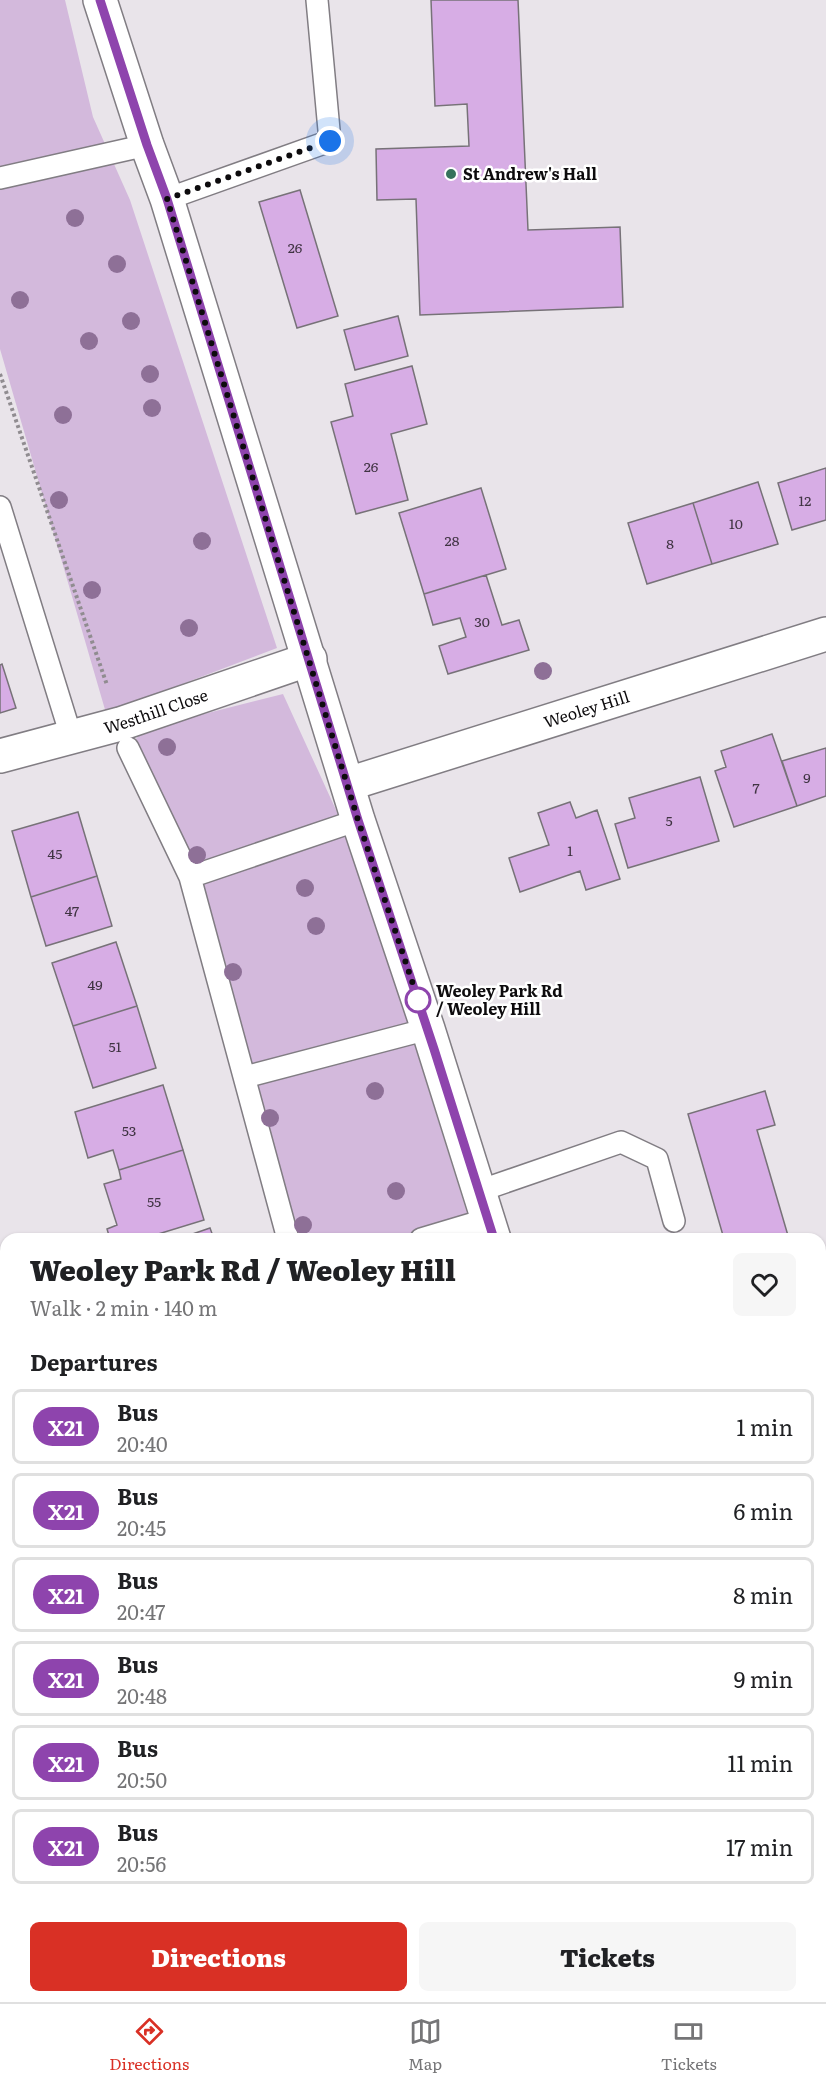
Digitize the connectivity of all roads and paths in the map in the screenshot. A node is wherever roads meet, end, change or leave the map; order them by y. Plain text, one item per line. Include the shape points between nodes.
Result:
1 (100, 0) edge
2 (317, 0) edge
3 (147, 145) junction
4 (0, 178) edge
5 (167, 199) junction
6 (0, 374) edge
7 (0, 507) edge
8 (826, 634) edge
9 (310, 659) junction
10 (71, 736) junction
11 (124, 736) junction
12 (0, 756) edge
13 (348, 784) junction
14 (358, 820) junction
15 (190, 877) junction
16 (428, 1029) junction
17 (244, 1077) junction
18 (487, 1216) edge
19 (674, 1221) dead end
20 (286, 1233) edge
21 (438, 1233) edge

1 - 3 street
2 - 5 lane via 330,141
3 - 4 lane
3 - 5 street
5 - 9 street
6 - 11 path
7 - 10 lane
8 - 13 street, Weoley Hill
9 - 11 street, Westhill Close
9 - 13 street
10 - 11 street, Westhill Close
10 - 12 street, Westhill Close
11 - 15 lane
13 - 14 street
14 - 15 lane
14 - 16 street
15 - 17 lane
16 - 17 lane
16 - 18 street
17 - 20 lane
18 - 19 lane via 621,1142 657,1159
18 - 21 lane

